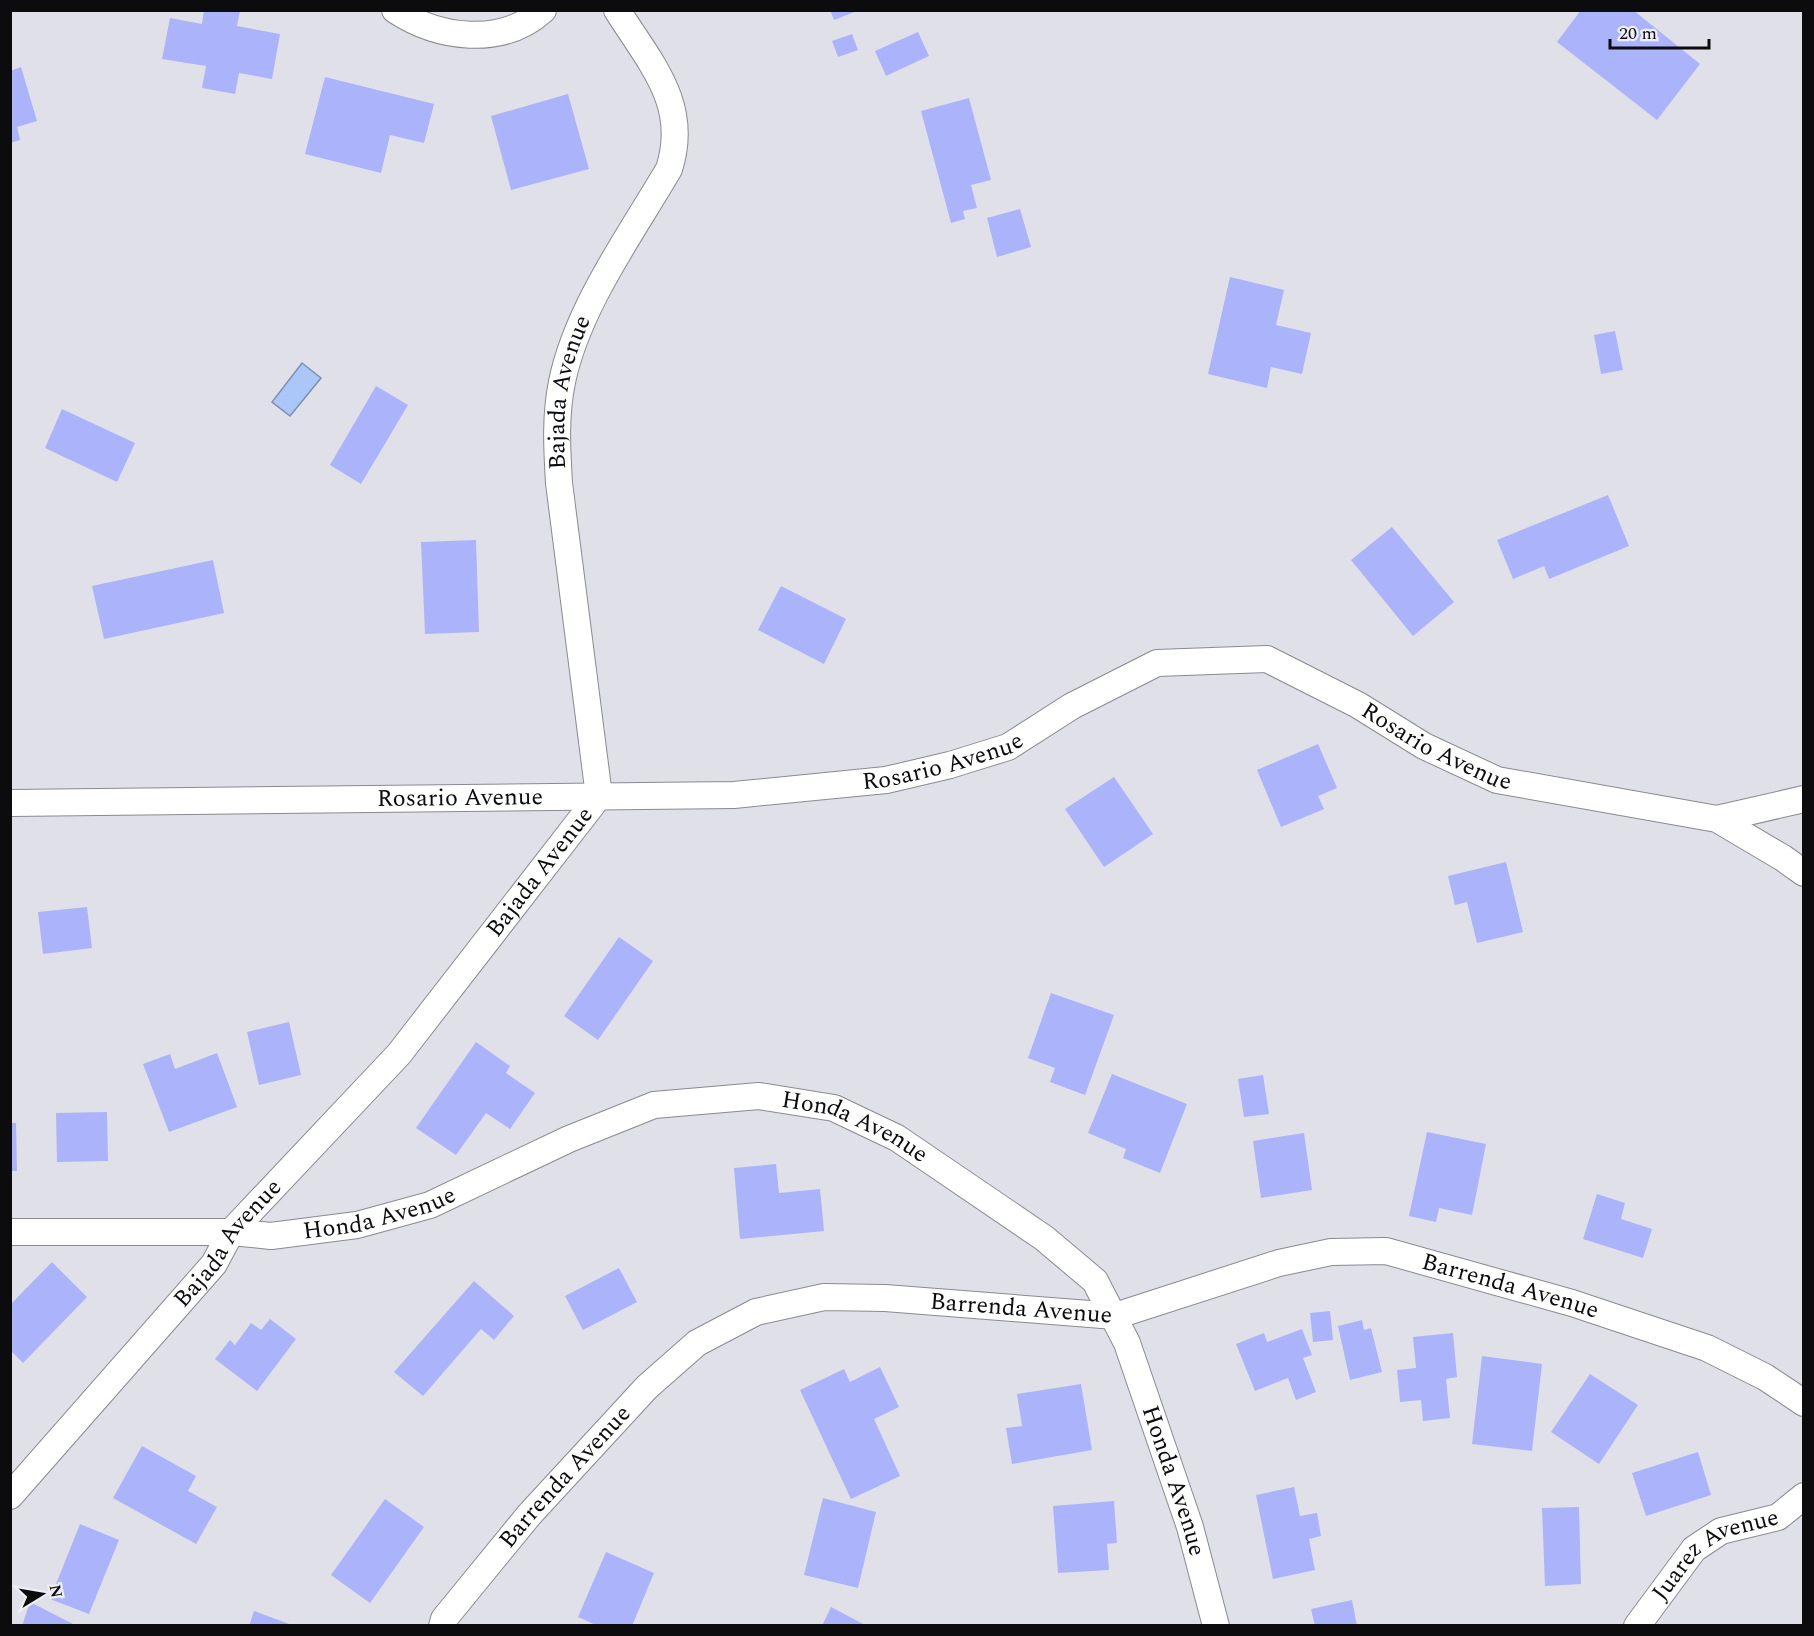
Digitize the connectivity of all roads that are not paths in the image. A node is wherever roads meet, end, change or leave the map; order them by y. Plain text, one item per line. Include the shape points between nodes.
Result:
1 (395, 10) edge
2 (543, 10) edge
3 (617, 10) edge
4 (598, 796) junction
5 (1803, 799) edge
6 (10, 803) edge
7 (1717, 819) junction
8 (1803, 873) edge
9 (10, 1232) edge
10 (231, 1232) junction
11 (1115, 1316) junction
12 (1803, 1403) edge
13 (10, 1496) edge
14 (1803, 1496) edge
15 (442, 1626) edge
16 (1216, 1626) edge
17 (1637, 1626) edge

1 - 2 street via 452,33 487,35 510,31 530,22
3 - 4 street, Bajada Avenue via 666,89 676,117 676,147 669,169 577,333 562,382 558,412 559,483
4 - 6 street, Rosario Avenue
4 - 7 street, Rosario Avenue via 734,795 886,780 1008,747 1072,706 1157,663 1267,659 1358,705 1424,746 1497,780
4 - 10 street, Bajada Avenue via 399,1054
5 - 7 street
7 - 8 street, Rosario Avenue
9 - 10 street, Honda Avenue
10 - 11 street, Honda Avenue via 271,1236 394,1216 456,1194 569,1139 654,1105 759,1096 834,1108 897,1138 1044,1238 1095,1281
10 - 13 street, Bajada Avenue via 214,1264
11 - 12 street, Barrenda Avenue via 1279,1263 1331,1252 1386,1251 1572,1303 1707,1348 1765,1377
11 - 15 street, Barrenda Avenue via 824,1297 756,1311 697,1343 647,1387 529,1515
11 - 16 street, Honda Avenue via 1190,1527
14 - 17 street, Juarez Avenue via 1778,1517 1721,1531 1694,1549

